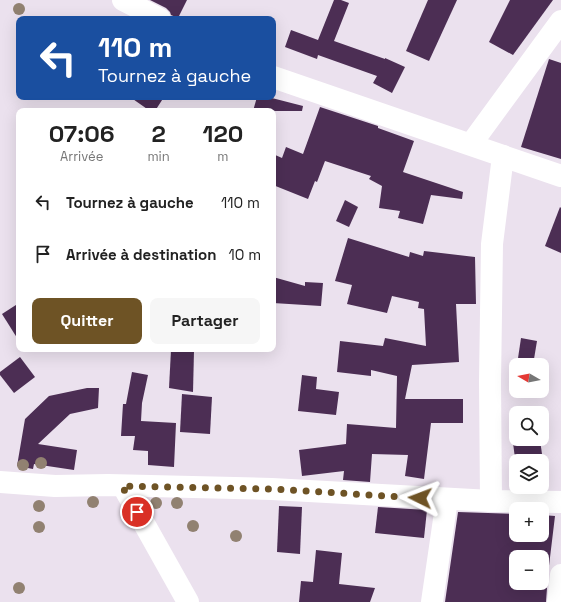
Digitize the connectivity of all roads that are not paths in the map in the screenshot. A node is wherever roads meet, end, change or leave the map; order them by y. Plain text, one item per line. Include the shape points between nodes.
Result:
1 (123, 0) edge
2 (154, 16) edge
3 (561, 21) edge
4 (276, 78) edge
5 (471, 144) junction
6 (503, 156) junction
7 (561, 176) edge
8 (0, 482) edge
9 (122, 486) junction
10 (447, 499) junction
11 (491, 501) junction
12 (561, 502) edge
13 (561, 575) edge
14 (188, 602) edge
15 (432, 602) edge
16 (558, 602) edge

1 - 2 street
3 - 5 street
4 - 5 street
5 - 6 street
6 - 7 street
6 - 11 street via 492,244
8 - 9 street via 55,486
9 - 10 street via 272,489
9 - 14 street
10 - 11 street
10 - 15 street
11 - 12 street
13 - 16 street

